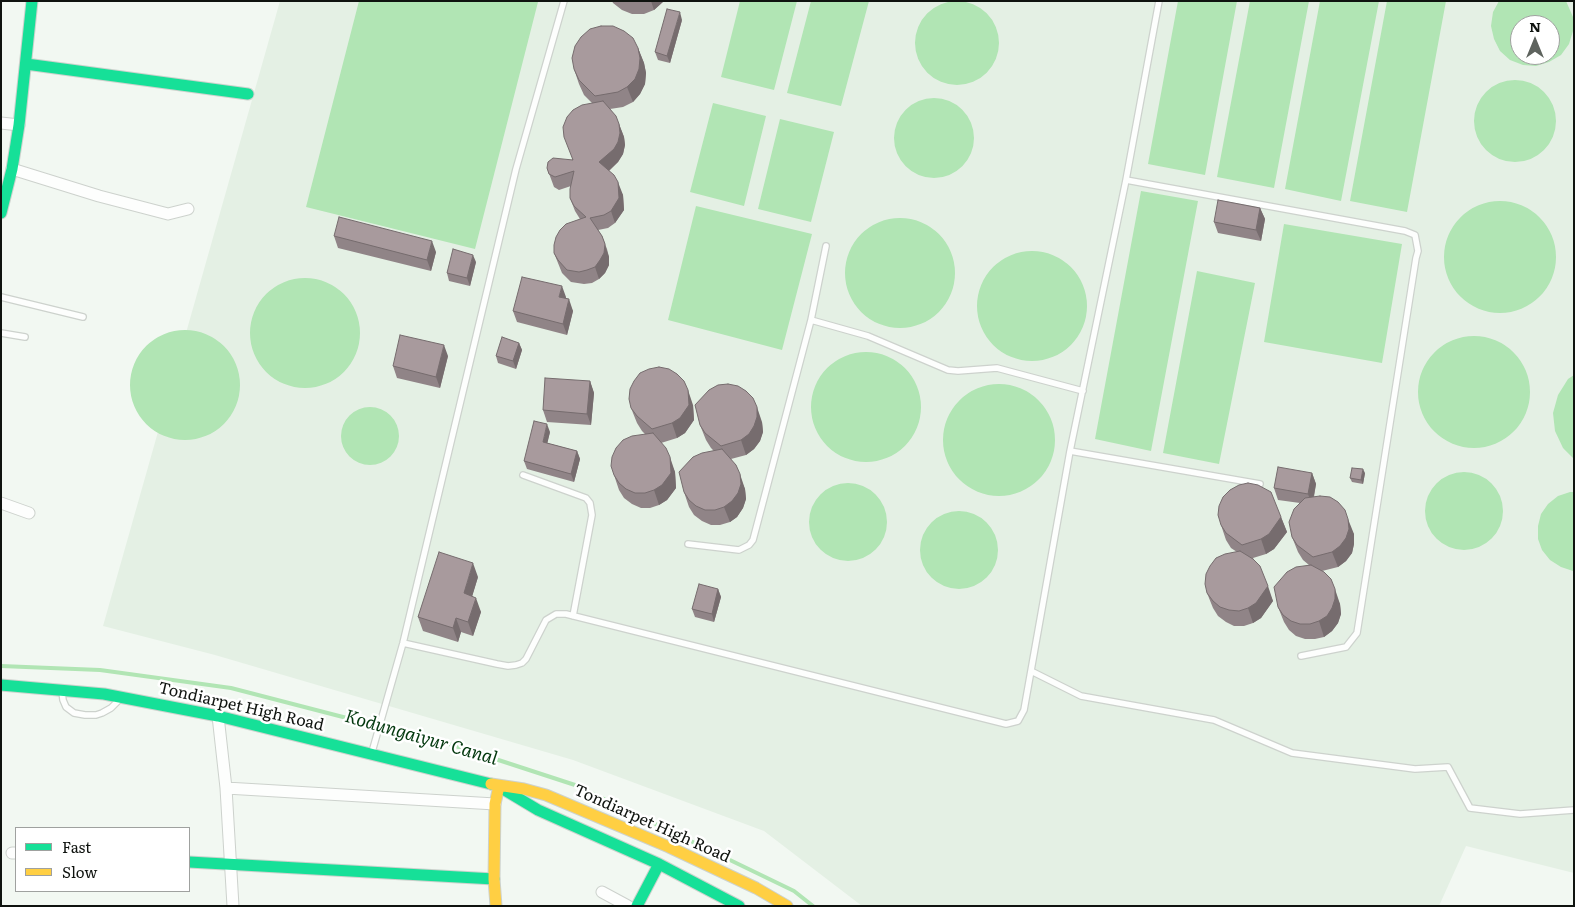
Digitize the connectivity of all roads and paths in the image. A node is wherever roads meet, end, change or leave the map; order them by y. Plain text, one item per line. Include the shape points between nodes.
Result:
1 (32, 1) edge
2 (564, 1) edge
3 (1159, 1) edge
4 (26, 64) junction
5 (248, 94) dead end
6 (1, 123) edge
7 (19, 125) junction
8 (12, 168) junction
9 (1126, 180) junction
10 (188, 209) dead end
11 (1, 213) edge
12 (826, 246) dead end
13 (1, 297) edge
14 (83, 317) dead end
15 (811, 320) junction
16 (1, 333) edge
17 (25, 337) dead end
18 (1082, 391) junction
19 (1070, 451) junction
20 (523, 475) dead end
21 (1260, 484) edge
22 (1, 503) edge
23 (29, 513) dead end
24 (688, 544) dead end
25 (573, 616) junction
26 (403, 643) junction
27 (1301, 656) dead end
28 (1031, 671) junction
29 (1, 686) edge
30 (62, 690) junction
31 (121, 697) junction
32 (218, 716) junction
33 (371, 755) junction
34 (499, 786) junction
35 (226, 788) junction
36 (495, 804) junction
37 (1574, 810) edge
38 (190, 862) edge
39 (230, 864) junction
40 (659, 864) junction
41 (494, 879) junction
42 (602, 892) dead end
43 (233, 906) edge
44 (496, 906) edge
45 (628, 906) edge
46 (637, 906) edge
47 (739, 906) edge
48 (787, 906) edge

1 - 4 main road
2 - 26 lane via 516,169
3 - 9 lane
4 - 5 main road
4 - 7 main road
6 - 7 street
7 - 8 main road
8 - 10 street via 168,214
8 - 11 main road
9 - 18 lane
9 - 27 lane via 1415,235 1418,251 1357,633 1346,647
12 - 15 lane
13 - 14 lane
15 - 18 lane via 868,336 948,370 1002,369
15 - 24 lane via 753,540 739,550
16 - 17 lane
18 - 19 lane
19 - 21 lane
19 - 28 lane
20 - 25 lane via 590,502 592,516
22 - 23 street
25 - 26 lane via 550,616 526,659 516,665 497,664
25 - 28 lane via 1006,724 1015,723 1024,710
26 - 33 lane
28 - 37 lane via 1081,696 1214,720 1292,753 1415,769 1448,767 1470,808 1520,814
29 - 30 main road, Tondiarpet High Road
30 - 31 main road, Tondiarpet High Road
30 - 31 lane via 66,707 85,715 102,713
31 - 32 main road, Tondiarpet High Road
32 - 33 main road, Tondiarpet High Road
32 - 35 street
33 - 34 main road, Tondiarpet High Road
34 - 36 main road
34 - 40 main road, Tondiarpet High Road via 538,810
34 - 48 main road, Tondiarpet High Road via 546,795 669,847
35 - 36 street
35 - 39 street
36 - 41 main road
38 - 39 main road
39 - 41 main road
39 - 43 street
40 - 46 main road
40 - 47 main road, Tondiarpet High Road
41 - 44 main road
42 - 45 street

